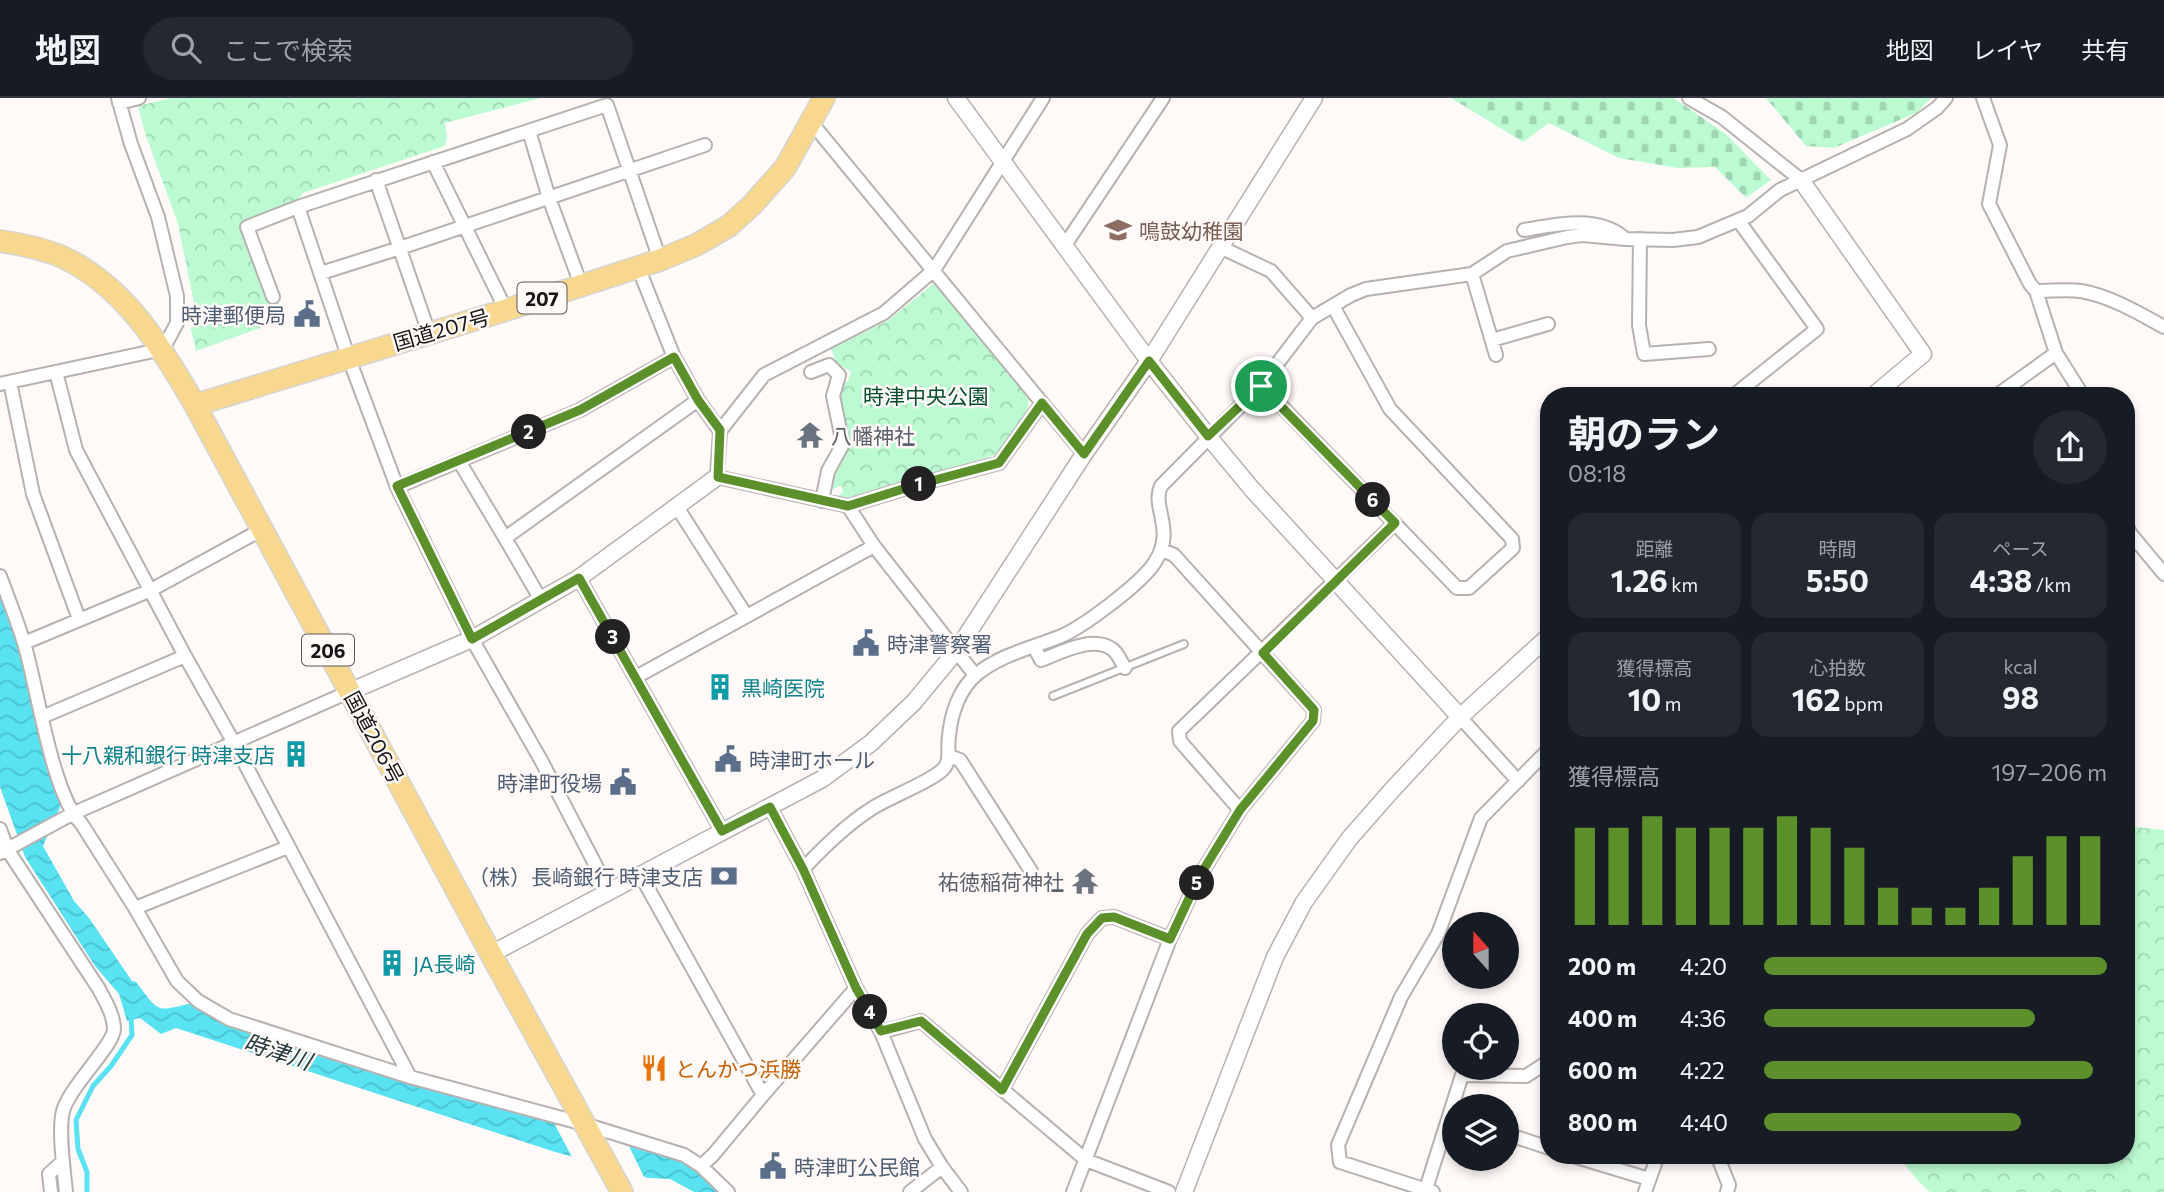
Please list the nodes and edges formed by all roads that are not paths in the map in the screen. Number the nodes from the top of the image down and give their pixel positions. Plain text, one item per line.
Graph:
1 (139, 98) edge
2 (824, 98) edge
3 (956, 98) edge
4 (1043, 98) edge
5 (1163, 98) edge
6 (1314, 98) edge
7 (1689, 98) edge
8 (1946, 98) edge
9 (1983, 98) edge
10 (119, 101) edge
11 (811, 122) junction
12 (529, 131) junction
13 (705, 145) dead end
14 (433, 162) junction
15 (1002, 162) junction
16 (631, 170) junction
17 (376, 180) junction
18 (1801, 180) junction
19 (549, 198) junction
20 (298, 207) junction
21 (1738, 220) junction
22 (465, 226) junction
23 (1524, 230) dead end
24 (1633, 239) junction
25 (0, 241) edge
26 (1065, 245) junction
27 (1220, 247) junction
28 (400, 248) junction
29 (660, 260) junction
30 (638, 267) junction
31 (934, 270) junction
32 (321, 272) junction
33 (1472, 274) junction
34 (581, 285) junction
35 (2036, 291) junction
36 (273, 297) dead end
37 (1333, 306) junction
38 (506, 310) junction
39 (1312, 318) junction
40 (1548, 324) dead end
41 (2164, 327) edge
42 (429, 333) junction
43 (1492, 341) junction
44 (163, 349) junction
45 (1709, 349) dead end
46 (2056, 353) junction
47 (1496, 355) dead end
48 (348, 356) junction
49 (674, 357) junction
50 (1149, 361) junction
51 (56, 372) junction
52 (811, 372) dead end
53 (5, 383) edge
54 (1261, 386) junction
55 (1744, 387) edge
56 (1884, 387) edge
57 (2009, 387) edge
58 (2077, 387) edge
59 (698, 400) junction
60 (1042, 403) junction
61 (195, 405) junction
62 (720, 430) junction
63 (1208, 436) junction
64 (1084, 454) junction
65 (459, 461) junction
66 (718, 477) junction
67 (397, 486) junction
68 (822, 501) junction
69 (848, 506) junction
70 (677, 507) junction
71 (1395, 523) junction
72 (261, 530) junction
73 (505, 538) junction
74 (2135, 539) edge
75 (874, 546) junction
76 (1162, 550) junction
77 (2164, 574) edge
78 (0, 576) edge
79 (579, 578) junction
80 (1336, 579) junction
81 (151, 590) junction
82 (541, 600) junction
83 (746, 615) junction
84 (79, 620) junction
85 (472, 639) junction
86 (24, 643) junction
87 (1184, 644) dead end
88 (1540, 644) edge
89 (1034, 647) junction
90 (957, 650) junction
91 (1263, 653) junction
92 (185, 656) junction
93 (1125, 668) junction
94 (975, 675) junction
95 (636, 677) junction
96 (351, 691) junction
97 (1053, 696) dead end
98 (42, 716) junction
99 (1460, 717) junction
100 (234, 743) junction
101 (949, 756) junction
102 (1540, 758) edge
103 (1518, 781) junction
104 (770, 807) junction
105 (1240, 810) junction
106 (72, 814) junction
107 (0, 829) edge
108 (722, 831) junction
109 (288, 847) junction
110 (6, 850) edge
111 (803, 869) junction
112 (1031, 871) dead end
113 (640, 874) junction
114 (609, 891) junction
115 (135, 908) junction
116 (1170, 939) junction
117 (491, 954) junction
118 (856, 988) junction
119 (881, 1031) junction
120 (1540, 1067) edge
121 (410, 1077) junction
122 (1002, 1090) junction
123 (1457, 1094) edge
124 (763, 1095) junction
125 (586, 1126) junction
126 (1519, 1138) edge
127 (1540, 1145) edge
128 (1442, 1147) edge
129 (1086, 1160) junction
130 (63, 1161) junction
131 (1602, 1164) edge
132 (1654, 1164) edge
133 (1721, 1164) edge
134 (701, 1167) junction
135 (942, 1167) junction
136 (1649, 1178) junction
137 (619, 1187) edge
138 (1428, 1191) edge
139 (51, 1192) edge
140 (66, 1192) edge
141 (728, 1192) edge
142 (910, 1192) edge
143 (961, 1192) edge
144 (1073, 1192) edge
145 (1169, 1192) edge
146 (1184, 1192) edge
147 (1645, 1192) edge
148 (1727, 1192) edge

1 - 10 street
2 - 11 highway, 国道207号 / 207
3 - 15 street
4 - 15 street
5 - 26 street
6 - 27 street
7 - 18 street
8 - 18 street
9 - 35 street
10 - 44 street
11 - 29 highway, 国道207号 / 207
11 - 31 street
12 - 14 street
12 - 16 street
12 - 19 street
13 - 16 street
14 - 17 street
14 - 22 street
15 - 26 street
15 - 31 street
16 - 19 street
16 - 29 street
17 - 20 street
17 - 28 street
18 - 21 street
18 - 56 street
19 - 22 street
19 - 34 street
20 - 32 street
20 - 36 street
21 - 24 street
21 - 55 street
22 - 28 street
22 - 38 street
23 - 24 street
24 - 33 street
24 - 45 street
25 - 44 highway, 国道206号 / 206
26 - 50 street
27 - 39 street
27 - 50 street
28 - 32 street
28 - 42 street
29 - 30 highway, 国道207号 / 207
30 - 34 highway, 国道207号 / 207
30 - 49 street
31 - 60 street
31 - 62 street
32 - 48 street
33 - 37 street
33 - 43 street
34 - 38 highway, 国道207号 / 207
35 - 41 street
35 - 46 street
37 - 39 street
37 - 71 street
38 - 42 highway, 国道207号 / 207
39 - 54 street
40 - 43 street
42 - 48 highway, 国道207号 / 207
43 - 47 street
44 - 51 street
44 - 61 highway, 国道206号 / 206
46 - 57 street
46 - 58 street
48 - 61 highway, 国道207号 / 207
48 - 67 street
49 - 59 street
49 - 65 street
50 - 63 street
50 - 64 street
51 - 53 street
51 - 81 street
52 - 68 street
53 - 84 street
54 - 63 street
54 - 71 street
59 - 62 street
59 - 73 street
60 - 64 street
60 - 69 street
61 - 72 highway, 国道206号 / 206
62 - 66 street
63 - 76 street
63 - 80 street
64 - 90 street
65 - 67 street
65 - 73 street
66 - 68 street
66 - 70 street
67 - 85 street
68 - 69 street
69 - 75 street
70 - 79 street
70 - 83 street
71 - 80 street
72 - 81 street
72 - 96 highway, 国道206号 / 206
73 - 82 street
74 - 77 street
75 - 83 street
75 - 90 street
76 - 89 street
76 - 91 street
78 - 86 street
79 - 82 street
79 - 95 street
80 - 91 street
80 - 99 street
81 - 84 street
81 - 92 street
82 - 85 street
83 - 95 street
84 - 86 street
85 - 96 street
85 - 114 street
86 - 98 street
87 - 93 lane
88 - 99 street
89 - 93 street
89 - 94 street
90 - 94 street
90 - 104 street
91 - 105 street
91 - 105 street
92 - 98 street
92 - 100 street
93 - 97 lane
94 - 101 street
95 - 108 street
96 - 100 street
96 - 117 highway, 国道206号 / 206
98 - 106 street
99 - 103 street
99 - 146 street
100 - 106 street
100 - 109 street
101 - 111 street
101 - 112 street
102 - 103 street
103 - 138 street
104 - 108 street
104 - 111 street
105 - 116 street
106 - 110 street
106 - 115 street
107 - 110 street
108 - 113 street
109 - 115 street
109 - 121 street
110 - 130 street
111 - 118 street
113 - 114 street
113 - 124 street
114 - 117 street
115 - 121 street
116 - 122 street
116 - 129 street
117 - 125 highway, 国道206号 / 206
118 - 119 street
118 - 124 street
119 - 122 street
119 - 135 street
120 - 123 street
121 - 125 street
122 - 129 street
124 - 134 street
125 - 134 street
125 - 137 highway, 国道206号 / 206
126 - 127 street
128 - 138 street
129 - 144 street
129 - 145 street
130 - 139 street
130 - 140 street
131 - 136 street
132 - 136 street
133 - 148 street
134 - 141 street
135 - 142 street
135 - 143 street
136 - 147 street

